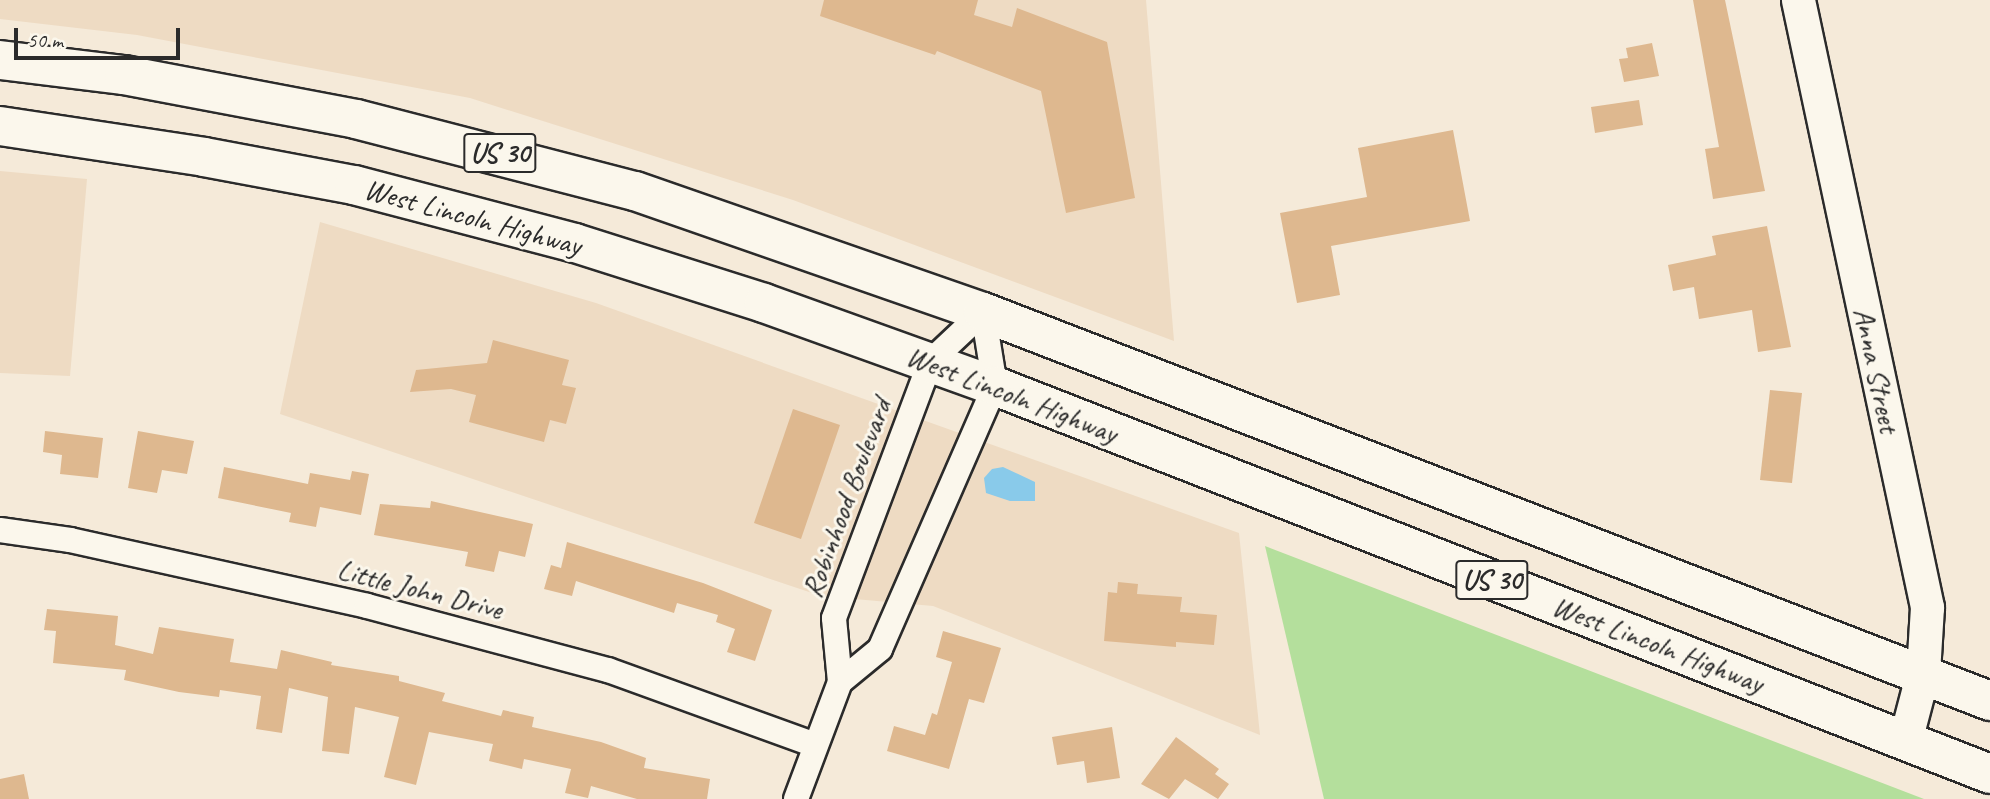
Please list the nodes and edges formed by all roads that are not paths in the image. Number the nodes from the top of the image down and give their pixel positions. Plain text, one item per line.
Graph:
1 (1798, 0) edge
2 (0, 60) edge
3 (0, 126) edge
4 (983, 312) junction
5 (930, 362) junction
6 (995, 386) junction
7 (0, 530) edge
8 (1923, 672) junction
9 (840, 682) junction
10 (1990, 701) edge
11 (1905, 741) junction
12 (815, 745) junction
13 (1990, 774) edge
14 (796, 799) edge

1 - 8 street, Anna Street
2 - 4 main road, US 30
3 - 5 main road, West Lincoln Highway / US 30
4 - 5 street, Robinhood Boulevard
4 - 6 street
4 - 8 main road, US 30
5 - 6 main road, West Lincoln Highway / US 30
5 - 9 street, Robinhood Boulevard
6 - 9 street, Robinhood Boulevard
6 - 11 main road, West Lincoln Highway / US 30
7 - 12 street, Little John Drive
8 - 10 main road, US 30
8 - 11 street, Anna Street
9 - 12 street, Robinhood Boulevard
11 - 13 main road, West Lincoln Highway / US 30
12 - 14 street, Robinhood Boulevard

